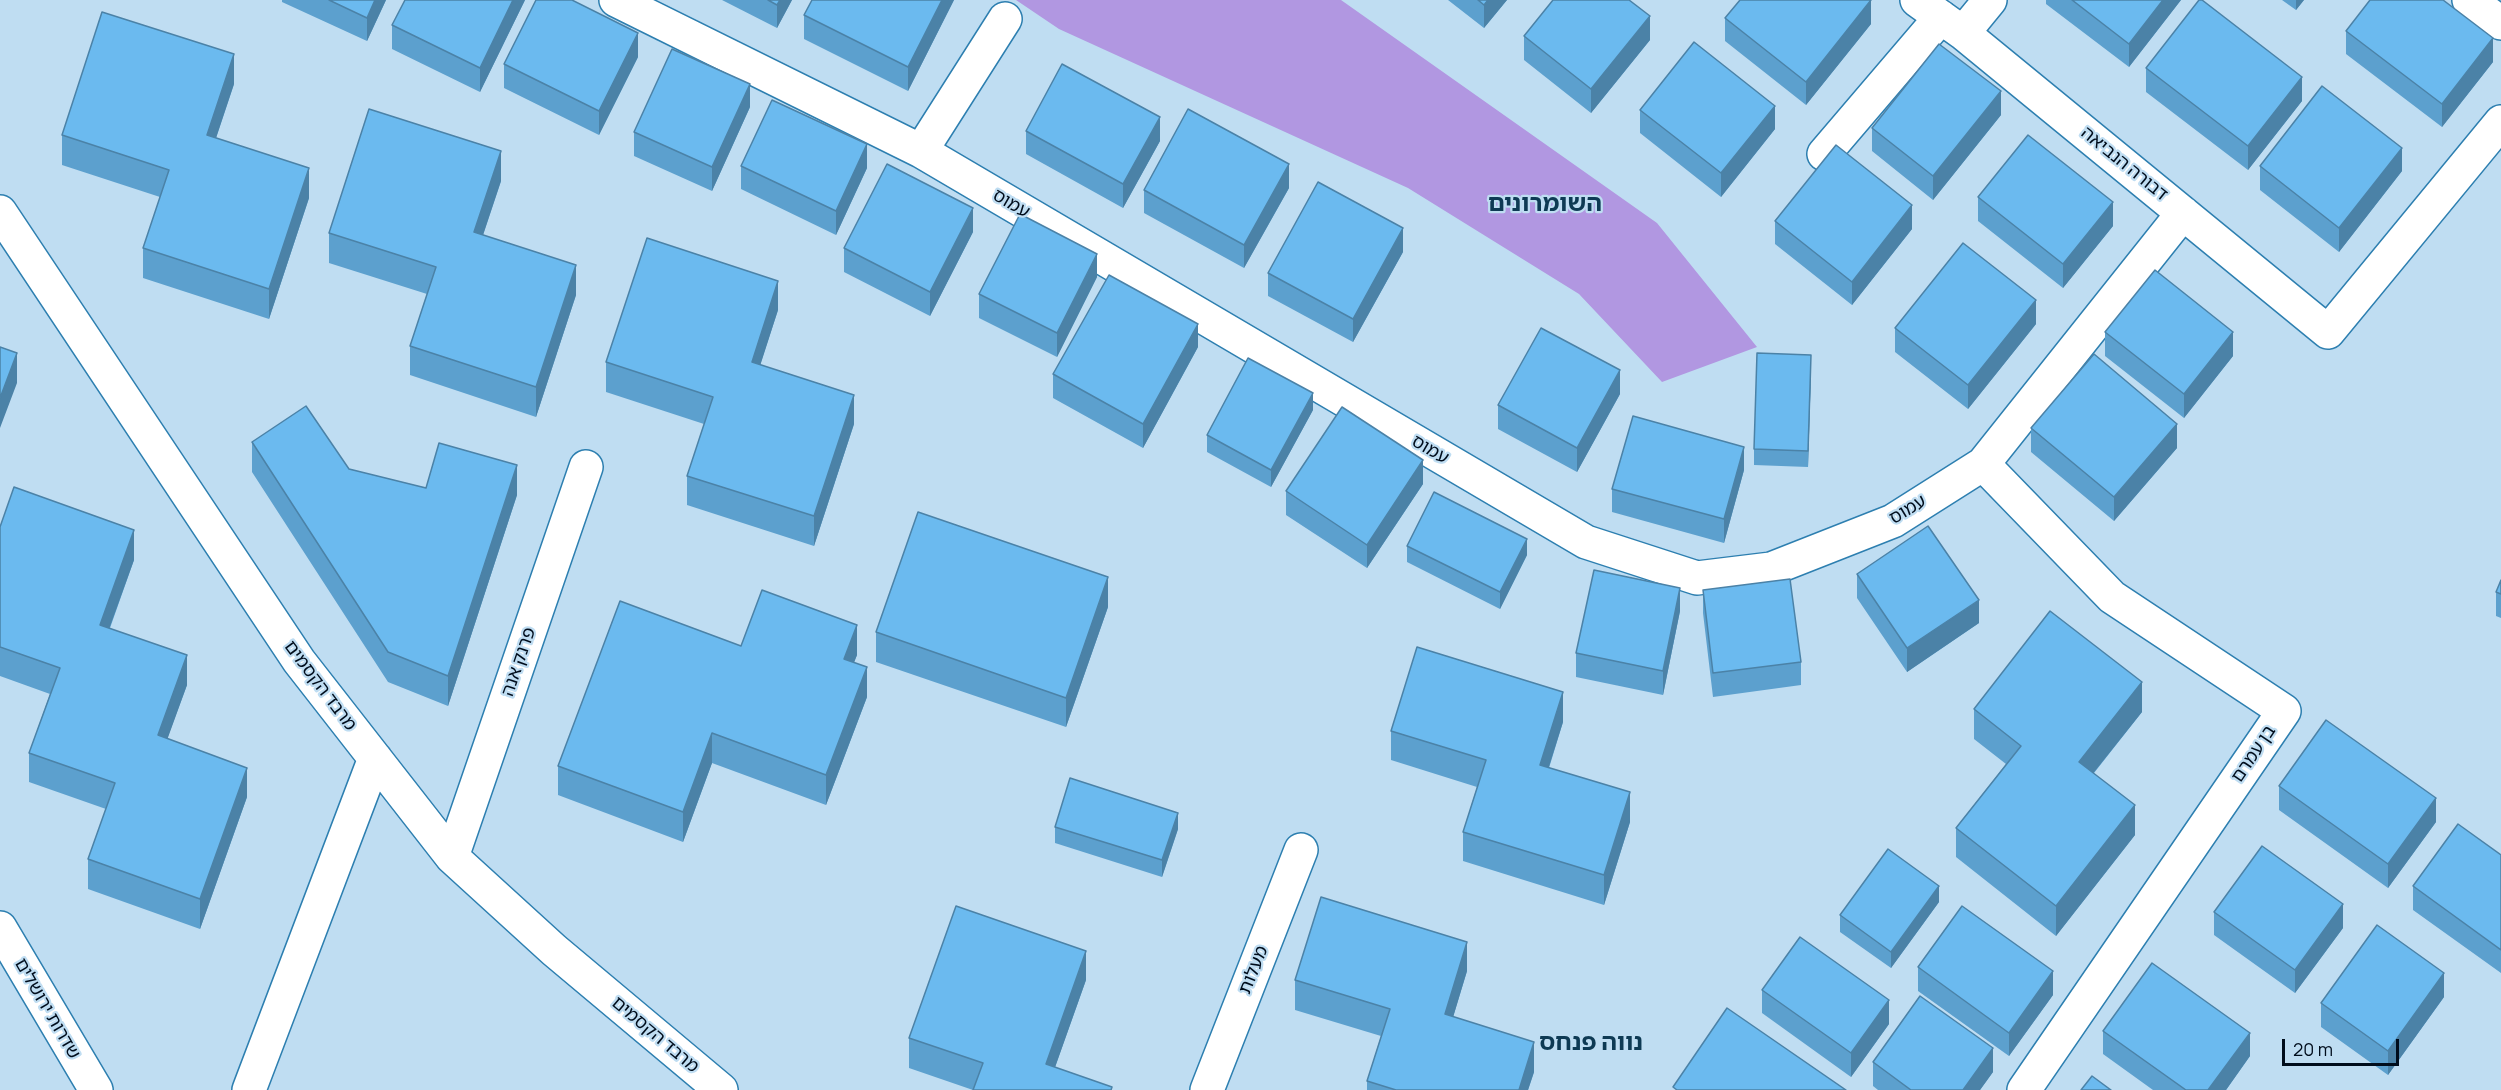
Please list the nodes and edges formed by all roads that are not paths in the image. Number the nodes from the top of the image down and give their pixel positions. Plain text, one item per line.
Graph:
1 (616, 0) edge
2 (1990, 0) edge
3 (2469, 0) edge
4 (1941, 17) edge
5 (1005, 19) dead end
6 (2501, 23) edge
7 (2501, 122) edge
8 (921, 151) junction
9 (1824, 154) dead end
10 (0, 212) edge
11 (2183, 213) junction
12 (1983, 464) junction
13 (586, 467) dead end
14 (375, 758) junction
15 (1301, 850) dead end
16 (452, 857) junction
17 (0, 928) edge
18 (96, 1090) edge
19 (249, 1090) edge
20 (721, 1090) edge
21 (1207, 1090) edge
22 (2025, 1090) edge

1 - 8 street, עמוס
2 - 4 street
3 - 6 street
4 - 9 street
4 - 11 street, דבורה הנביאה
5 - 8 street
7 - 11 street, דבורה הנביאה
8 - 12 street, עמוס
10 - 14 street, מרבד הקסמים
11 - 12 street, עמוס
12 - 22 street, בן עמרם
13 - 16 street, פרנק אנה
14 - 16 street, מרבד הקסמים
14 - 19 street
15 - 21 street, מעלות
16 - 20 street, מרבד הקסמים
17 - 18 street, שדרות ירושלים

